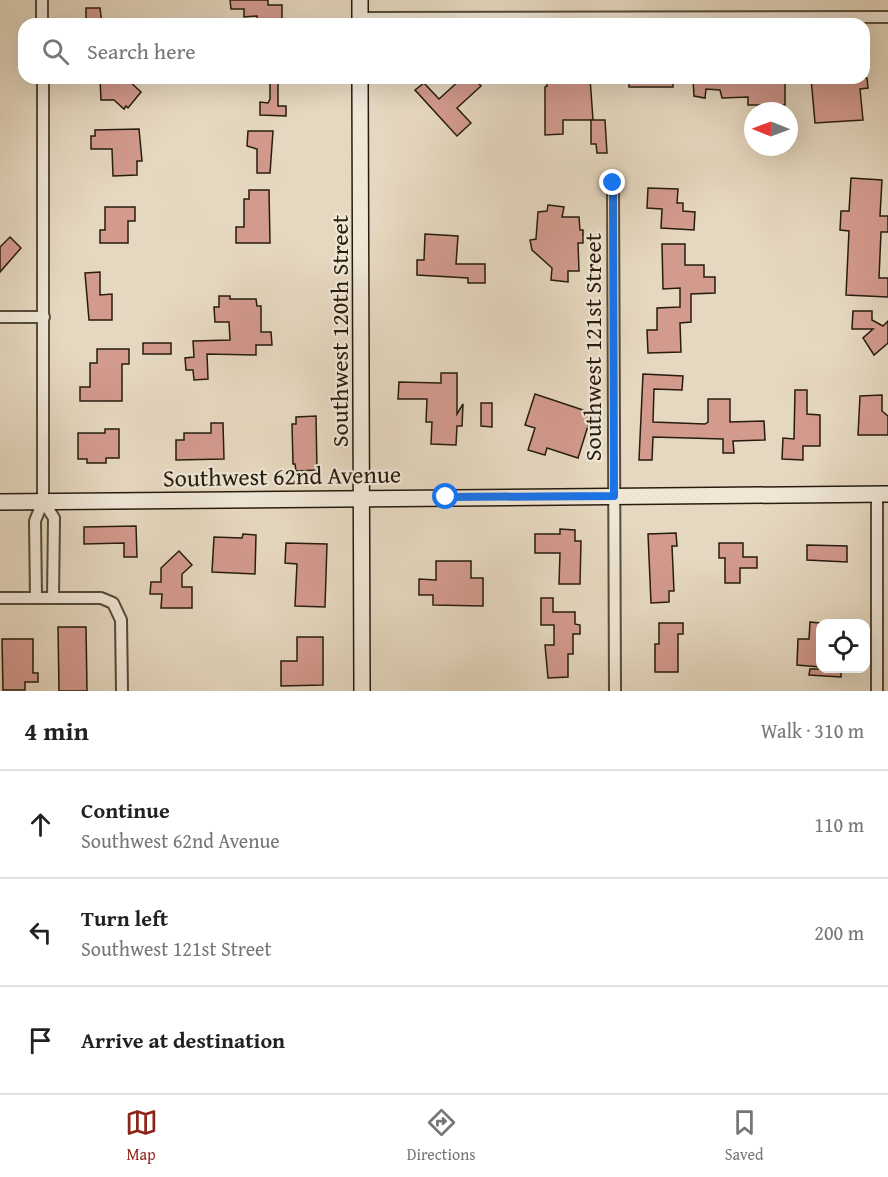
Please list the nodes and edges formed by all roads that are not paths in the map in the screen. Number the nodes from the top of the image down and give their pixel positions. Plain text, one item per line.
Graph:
1 (42, 0) edge
2 (360, 0) edge
3 (888, 17) edge
4 (42, 18) edge
5 (360, 18) edge
6 (756, 18) edge
7 (43, 84) edge
8 (360, 84) edge
9 (613, 183) dead end
10 (0, 317) edge
11 (44, 317) junction
12 (882, 494) edge
13 (614, 496) junction
14 (363, 497) junction
15 (43, 501) junction
16 (0, 502) edge
17 (0, 598) edge
18 (36, 598) junction
19 (53, 598) junction
20 (122, 691) edge
21 (362, 691) edge
22 (615, 691) edge
23 (877, 691) edge

1 - 4 street
2 - 5 street
3 - 6 street
7 - 11 street
8 - 14 street, Southwest 120th Street
9 - 13 street, Southwest 121st Street
10 - 11 street
11 - 15 street
12 - 13 street, Southwest 62nd Avenue
12 - 23 street
13 - 14 street, Southwest 62nd Avenue
13 - 22 street, Southwest 121st Street
14 - 15 street, Southwest 62nd Avenue
14 - 21 street, Southwest 120th Street
15 - 16 street, Southwest 62nd Avenue
15 - 18 street
15 - 19 street
17 - 18 street
18 - 19 street
19 - 20 street

